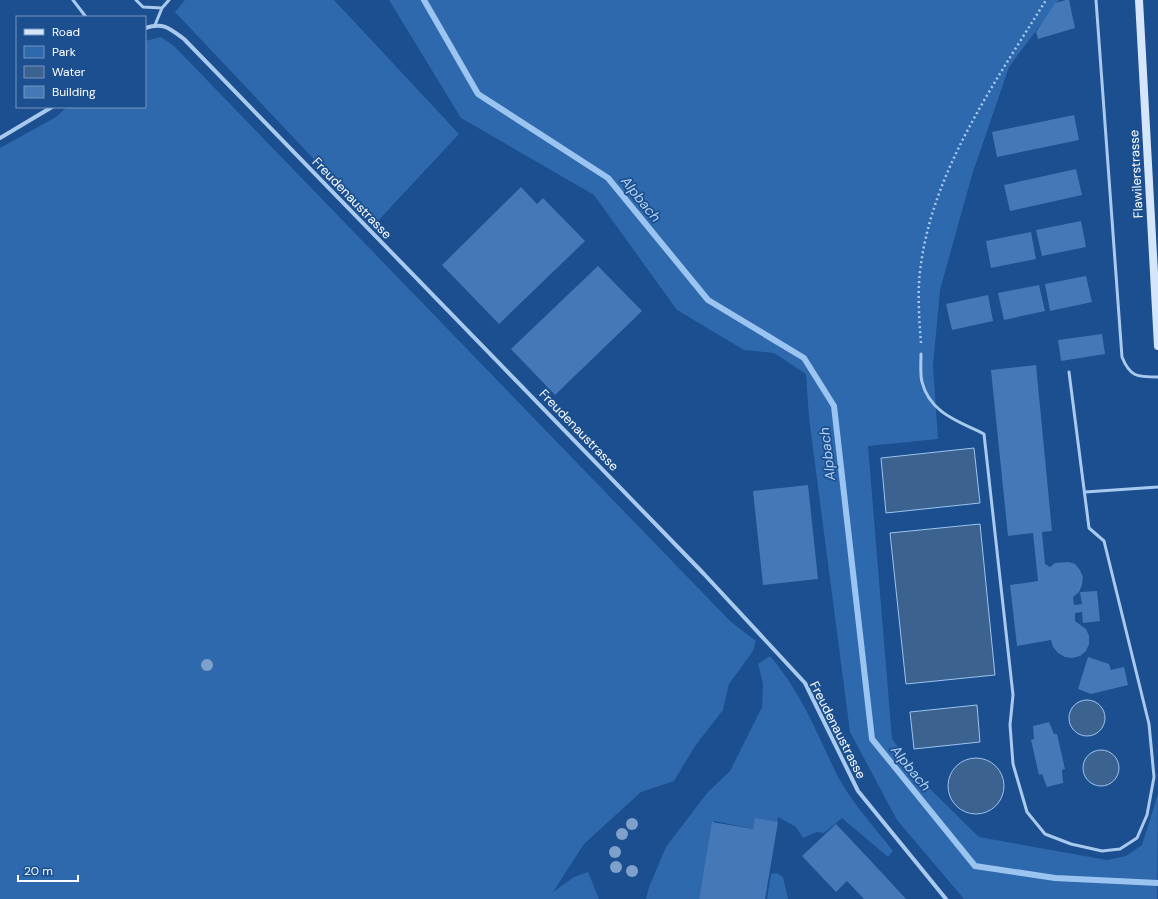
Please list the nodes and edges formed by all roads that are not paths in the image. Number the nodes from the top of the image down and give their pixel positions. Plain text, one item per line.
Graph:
1 (73, 0) edge
2 (136, 0) edge
3 (169, 0) edge
4 (1096, 0) edge
5 (1139, 0) edge
6 (162, 8) junction
7 (85, 16) edge
8 (155, 25) junction
9 (146, 28) edge
10 (50, 108) edge
11 (0, 138) edge
12 (1158, 346) edge
13 (921, 354) road end
14 (1070, 372) dead end
15 (1158, 377) edge
16 (1158, 487) edge
17 (1086, 492) junction
18 (946, 899) edge

1 - 7 lane
2 - 6 lane
3 - 6 lane
4 - 15 lane
5 - 12 main road, Flawilerstrasse
6 - 8 lane
8 - 9 street
8 - 18 street, Freudenaustrasse
10 - 11 street
13 - 17 lane
14 - 17 lane
16 - 17 lane

